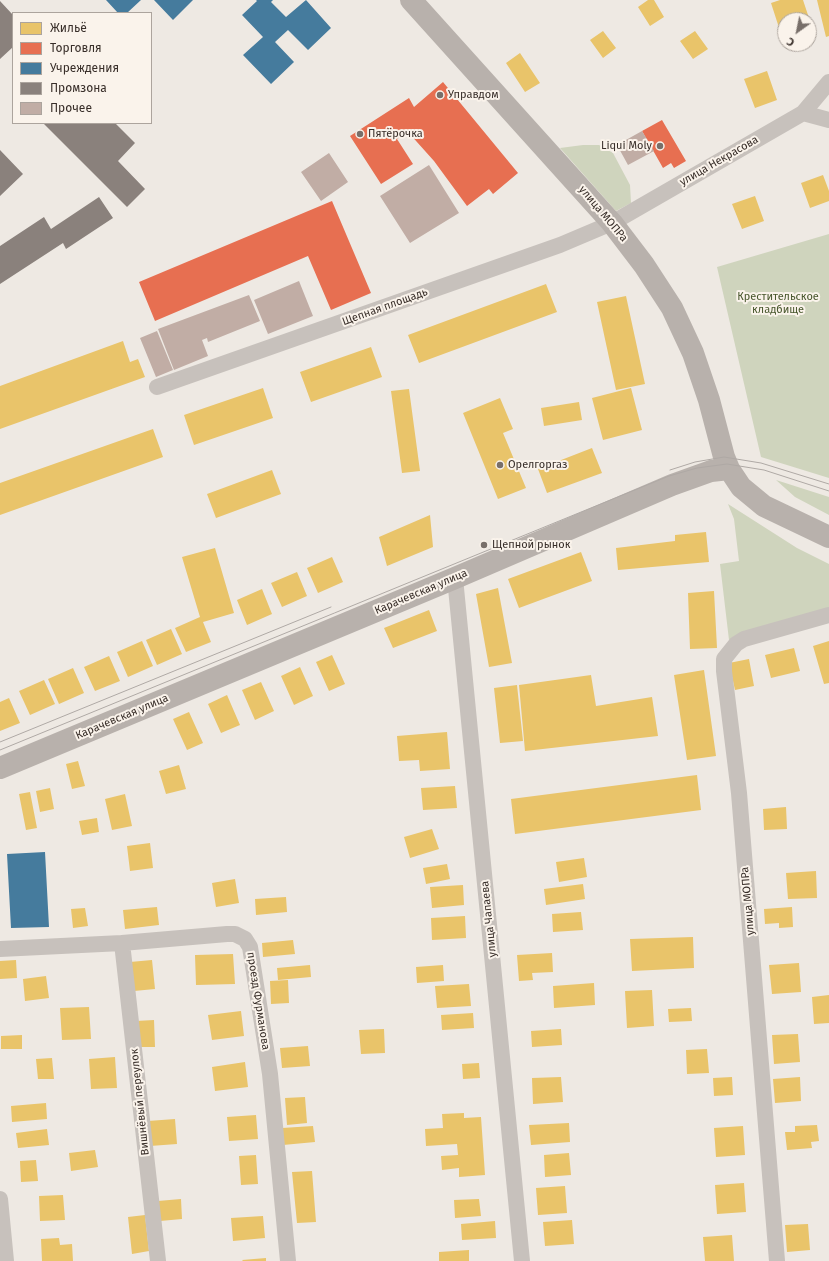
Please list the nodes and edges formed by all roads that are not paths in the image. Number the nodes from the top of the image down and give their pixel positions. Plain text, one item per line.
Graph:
1 (411, 0) edge
2 (829, 82) edge
3 (803, 113) junction
4 (829, 120) edge
5 (612, 223) junction
6 (157, 386) dead end
7 (728, 469) junction
8 (829, 537) edge
9 (455, 578) junction
10 (829, 615) edge
11 (0, 768) edge
12 (122, 943) junction
13 (0, 949) edge
14 (0, 1199) edge
15 (6, 1261) edge
16 (158, 1261) edge
17 (288, 1261) edge
18 (522, 1261) edge
19 (776, 1261) edge

1 - 5 street, улица МОПРа
2 - 3 street
3 - 4 street
3 - 5 street, улица Некрасова
5 - 6 street, Щепная площадь
5 - 7 street, улица МОПРа
7 - 8 street
7 - 9 street, Карачевская улица
9 - 11 street, Карачевская улица
9 - 18 street, улица Чапаева
10 - 19 street, улица МОПРа
12 - 13 street, проезд Фурманова
12 - 16 street, Вишнёвый переулок
12 - 17 street, проезд Фурманова
14 - 15 street

